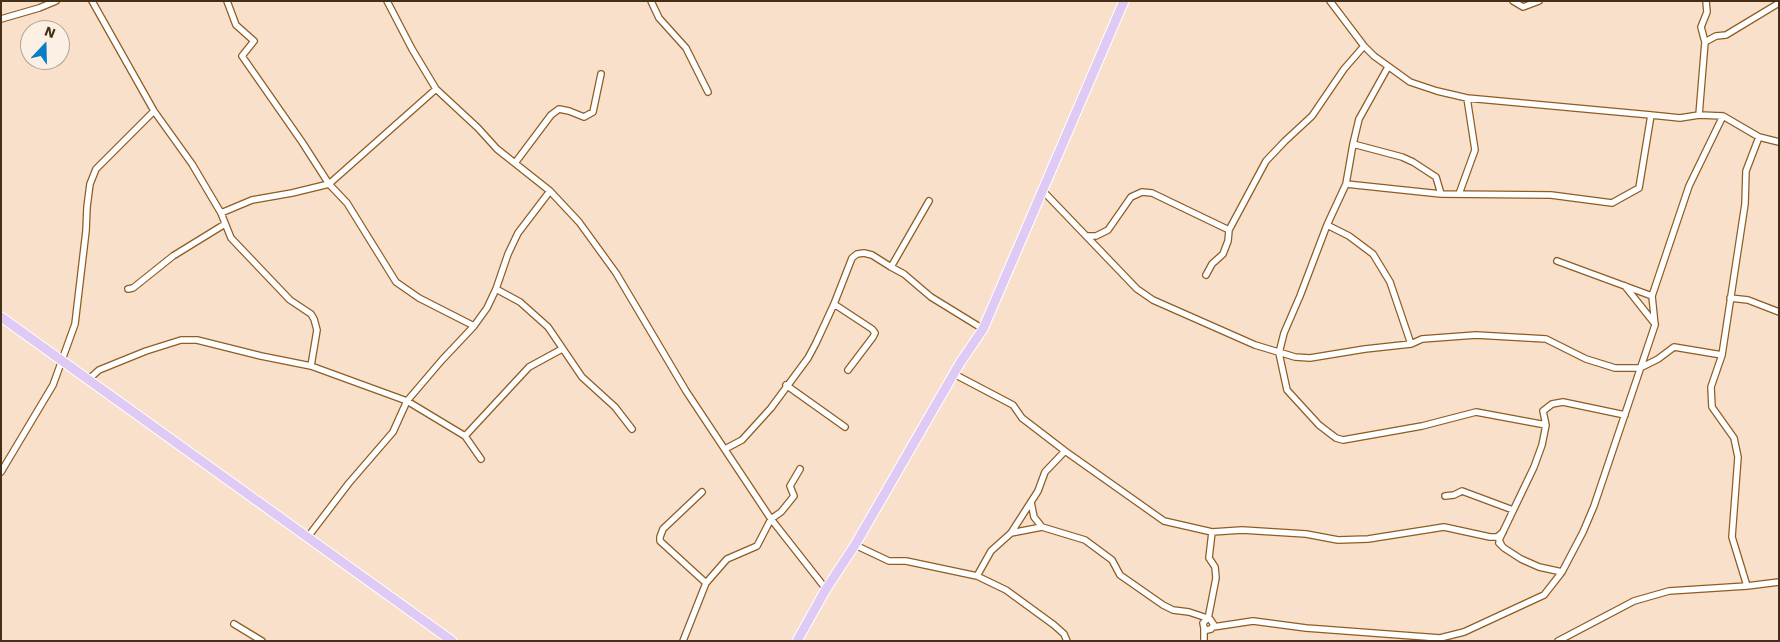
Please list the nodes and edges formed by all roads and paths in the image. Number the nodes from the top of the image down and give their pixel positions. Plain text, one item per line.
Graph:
1 (56, 1) edge
2 (92, 1) edge
3 (227, 1) edge
4 (387, 1) edge
5 (650, 1) edge
6 (1124, 1) edge
7 (1330, 1) edge
8 (1513, 1) edge
9 (1539, 1) edge
10 (1706, 1) edge
11 (1779, 2) edge
12 (1, 19) edge
13 (1705, 42) junction
14 (1364, 46) junction
15 (1388, 67) junction
16 (601, 74) dead end
17 (436, 89) junction
18 (708, 92) dead end
19 (1467, 98) junction
20 (154, 111) junction
21 (1651, 115) junction
22 (1699, 115) junction
23 (1723, 116) junction
24 (1759, 137) junction
25 (1779, 142) edge
26 (1353, 144) junction
27 (516, 164) junction
28 (328, 184) junction
29 (1346, 184) junction
30 (550, 191) junction
31 (1043, 191) junction
32 (1441, 194) junction
33 (1459, 194) junction
34 (929, 201) dead end
35 (220, 213) junction
36 (225, 224) junction
37 (1327, 225) junction
38 (1229, 230) junction
39 (1087, 236) junction
40 (1557, 261) dead end
41 (891, 267) junction
42 (1206, 275) dead end
43 (1624, 284) junction
44 (496, 289) junction
45 (128, 290) dead end
46 (1652, 296) junction
47 (1730, 298) junction
48 (834, 304) junction
49 (1779, 312) edge
50 (1, 317) edge
51 (1655, 325) junction
52 (474, 326) junction
53 (983, 329) junction
54 (1411, 344) junction
55 (562, 349) junction
56 (1278, 353) junction
57 (1722, 355) junction
58 (61, 359) junction
59 (311, 366) junction
60 (1640, 368) junction
61 (848, 370) dead end
62 (954, 374) junction
63 (89, 379) junction
64 (786, 385) junction
65 (407, 401) junction
66 (1625, 415) junction
67 (1546, 425) junction
68 (845, 427) dead end
69 (632, 429) dead end
70 (465, 436) junction
71 (725, 449) junction
72 (1065, 452) junction
73 (481, 459) dead end
74 (800, 469) dead end
75 (1, 472) edge
76 (702, 492) dead end
77 (1445, 496) dead end
78 (1031, 502) junction
79 (1513, 510) junction
80 (771, 520) junction
81 (1042, 527) junction
82 (1212, 532) junction
83 (1503, 532) junction
84 (1011, 533) junction
85 (1490, 537) junction
86 (308, 538) junction
87 (1500, 544) junction
88 (854, 545) junction
89 (1562, 572) junction
90 (977, 576) junction
91 (1779, 582) edge
92 (706, 583) junction
93 (1747, 586) junction
94 (826, 590) junction
95 (1208, 623) junction
96 (234, 624) dead end
97 (1205, 638) edge
98 (262, 641) edge
99 (452, 641) edge
100 (683, 641) edge
101 (796, 641) edge
102 (1067, 641) edge
103 (1558, 641) edge

1 - 12 street
2 - 20 street
3 - 28 street
4 - 17 street
5 - 18 street
6 - 31 main road
7 - 14 street
8 - 9 street
10 - 13 street
11 - 13 street
13 - 22 street
14 - 15 street
14 - 38 street
15 - 19 street
15 - 26 street
16 - 27 street
17 - 27 street
17 - 28 street
19 - 21 street
19 - 33 street
20 - 35 street
20 - 58 street
21 - 22 street
21 - 33 street
22 - 23 street
23 - 24 street
23 - 46 street
24 - 25 street
24 - 47 street
26 - 29 street
26 - 32 street
27 - 30 street
28 - 35 street
28 - 52 street
29 - 32 street
29 - 37 street
30 - 44 street
30 - 71 street
31 - 39 street
31 - 53 main road
32 - 33 street
34 - 41 street
35 - 36 street
36 - 45 street
36 - 59 street
37 - 54 street
37 - 56 street
38 - 39 street
38 - 42 street
39 - 56 street
40 - 43 street
41 - 48 street
41 - 53 street
43 - 46 street
43 - 51 street
44 - 52 street
44 - 55 street
46 - 51 street
47 - 49 street
47 - 57 street
48 - 61 street
48 - 64 street
50 - 58 main road
51 - 60 street
52 - 65 street
53 - 62 main road
54 - 56 street
54 - 60 street
55 - 69 street
55 - 70 street
56 - 67 street
57 - 60 street
57 - 93 street
58 - 63 main road
58 - 75 street
59 - 63 street
59 - 65 street
60 - 66 street
62 - 72 street
62 - 88 main road
63 - 86 main road
64 - 68 street
64 - 71 street
65 - 70 street
65 - 86 street
66 - 67 street
66 - 89 street
67 - 79 street
70 - 73 street
71 - 80 street
72 - 78 street
72 - 82 street
74 - 80 street
76 - 92 street
77 - 79 street
78 - 81 street
78 - 84 street
79 - 83 street
80 - 92 street
80 - 94 street
81 - 84 street
81 - 95 street
82 - 85 street
82 - 95 street
83 - 85 street
83 - 87 street
84 - 90 street
85 - 87 street
86 - 99 main road
87 - 89 street
88 - 90 street
88 - 94 main road
89 - 95 street
90 - 102 street
91 - 93 street
92 - 100 street
93 - 103 street
94 - 101 main road
95 - 97 street
96 - 98 street

